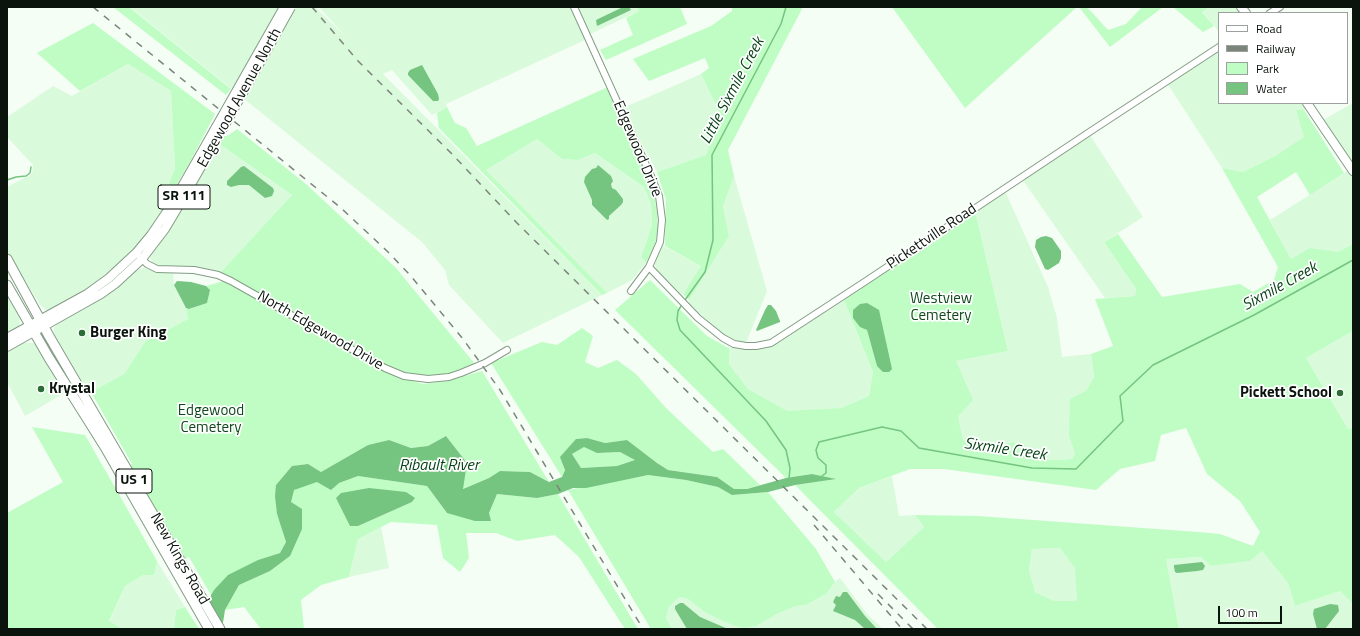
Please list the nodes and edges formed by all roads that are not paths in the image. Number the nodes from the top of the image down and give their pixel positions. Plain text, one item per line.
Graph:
1 (284, 7) edge
2 (291, 7) edge
3 (574, 7) edge
4 (1218, 48) edge
5 (1308, 104) edge
6 (218, 130) junction
7 (1353, 171) edge
8 (139, 256) junction
9 (7, 259) edge
10 (649, 267) junction
11 (7, 285) edge
12 (631, 291) dead end
13 (43, 323) junction
14 (32, 329) junction
15 (7, 338) edge
16 (7, 347) edge
17 (507, 350) dead end
18 (209, 629) edge
19 (220, 629) edge

1 - 6 main road, Edgewood Avenue North / SR 111, bridge
2 - 6 main road, Edgewood Avenue North / SR 111, bridge
3 - 10 street, Edgewood Drive
4 - 10 street, Pickettville Road
5 - 7 main road
6 - 8 main road, Edgewood Avenue North / SR 111
8 - 13 main road, Edgewood Avenue North / SR 111
8 - 17 street, North Edgewood Drive
9 - 13 highway, New Kings Road / US 1
10 - 12 street, Edgewood Drive
11 - 14 highway, New Kings Road / US 1
13 - 14 main road, Edgewood Avenue North / SR 111
13 - 19 highway, New Kings Road / US 1
14 - 15 main road, SR 111
14 - 16 main road, SR 111
14 - 18 highway, New Kings Road / US 1

